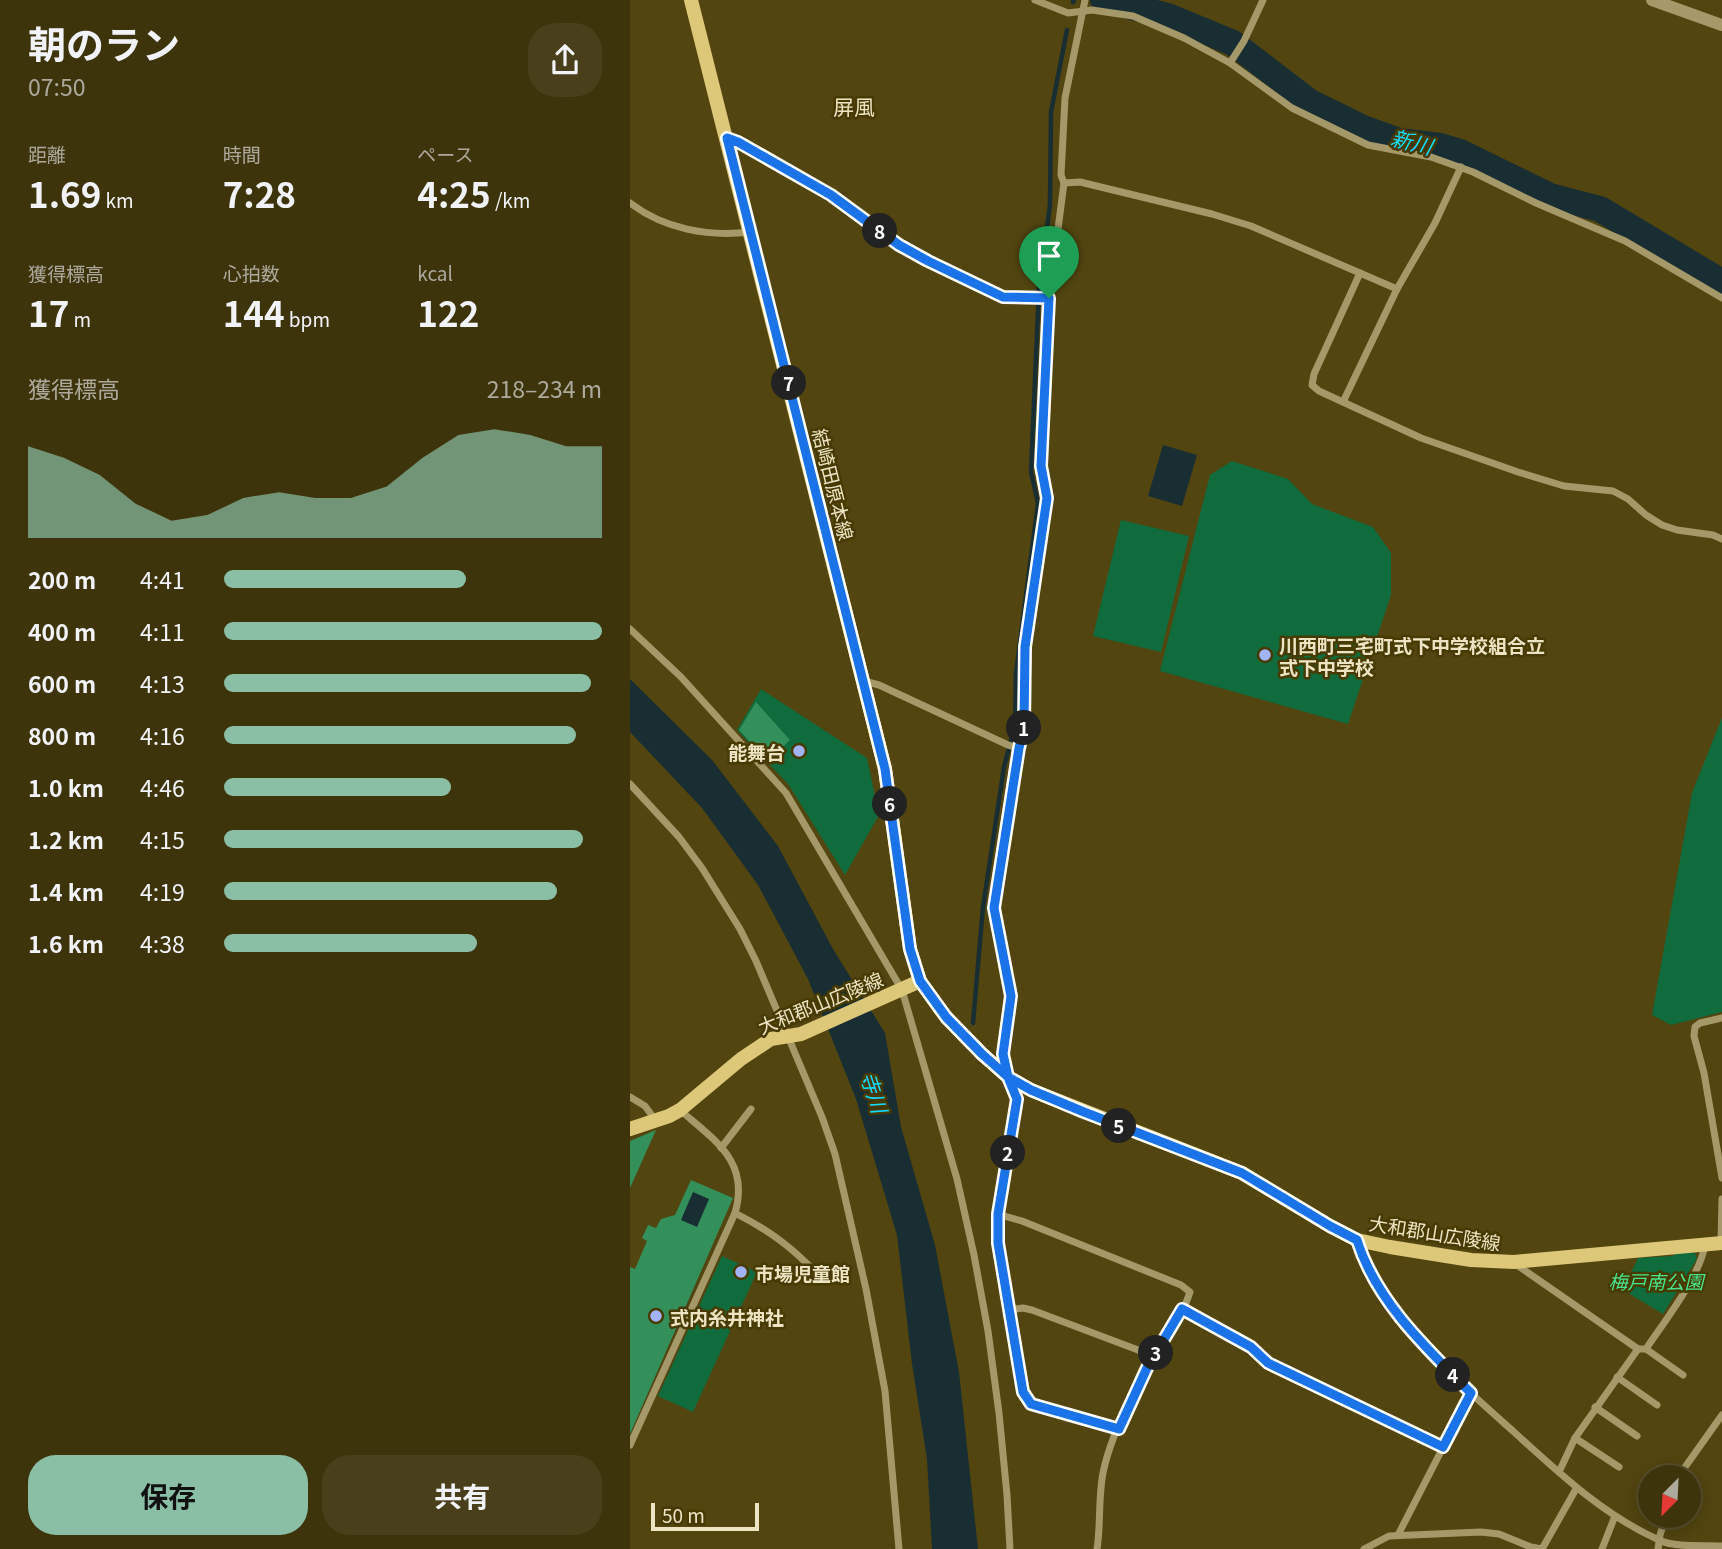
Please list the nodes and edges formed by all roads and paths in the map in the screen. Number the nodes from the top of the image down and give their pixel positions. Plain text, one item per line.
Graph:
1 (691, 0) edge
2 (1035, 0) edge
3 (1085, 0) edge
4 (1264, 0) edge
5 (1652, 0) edge
6 (1082, 12) junction
7 (1722, 25) edge
8 (1230, 63) junction
9 (727, 138) junction
10 (1461, 167) junction
11 (1064, 183) junction
12 (630, 203) edge
13 (750, 232) junction
14 (1360, 273) junction
15 (1397, 289) junction
16 (1049, 298) junction
17 (1722, 298) edge
18 (1343, 402) junction
19 (1722, 539) edge
20 (630, 629) edge
21 (864, 681) junction
22 (1019, 748) junction
23 (630, 785) edge
24 (920, 981) junction
25 (896, 993) junction
26 (1722, 1018) edge
27 (794, 1034) junction
28 (1008, 1077) junction
29 (630, 1097) edge
30 (751, 1109) dead end
31 (680, 1110) junction
32 (656, 1121) junction
33 (630, 1129) edge
34 (721, 1148) junction
35 (1722, 1178) edge
36 (1722, 1199) edge
37 (735, 1213) junction
38 (998, 1214) junction
39 (1357, 1240) junction
40 (1721, 1243) edge
41 (1705, 1245) junction
42 (1514, 1262) junction
43 (817, 1273) dead end
44 (1182, 1309) junction
45 (1008, 1310) junction
46 (1642, 1349) junction
47 (1154, 1356) junction
48 (1683, 1374) dead end
49 (1617, 1377) junction
50 (1471, 1393) junction
51 (1657, 1405) dead end
52 (1595, 1407) junction
53 (1722, 1415) edge
54 (1119, 1429) junction
55 (1637, 1436) dead end
56 (1575, 1438) junction
57 (630, 1445) edge
58 (1443, 1447) junction
59 (1687, 1465) edge
60 (1619, 1466) dead end
61 (1559, 1472) junction
62 (1576, 1489) junction
63 (1615, 1516) junction
64 (1398, 1535) junction
65 (1659, 1545) edge
66 (1722, 1546) edge
67 (899, 1549) edge
68 (1010, 1549) edge
69 (1097, 1549) edge
70 (1364, 1549) edge
71 (1542, 1549) edge
72 (1602, 1549) edge

1 - 9 main road, 結崎田原本線
2 - 6 street
3 - 6 street
4 - 8 street
5 - 7 street
6 - 8 street
6 - 11 street
8 - 10 street
9 - 13 main road, 結崎田原本線
9 - 16 street
10 - 15 street
10 - 17 street
11 - 14 street
11 - 16 street
12 - 13 street
13 - 21 main road, 結崎田原本線
14 - 15 street
14 - 18 street
15 - 18 street
16 - 22 street
18 - 19 street
20 - 25 street
21 - 22 street
21 - 24 main road, 結崎田原本線
22 - 28 street
23 - 27 street
24 - 25 main road, 大和郡山広陵線
24 - 28 main road, 大和郡山広陵線
25 - 27 main road, 大和郡山広陵線
25 - 68 street
26 - 35 street
27 - 31 main road, 大和郡山広陵線
27 - 67 street
28 - 38 street
28 - 39 main road, 大和郡山広陵線
29 - 32 street
30 - 34 street
31 - 32 main road, 大和郡山広陵線
31 - 34 street
32 - 33 main road, 大和郡山広陵線
34 - 37 street
36 - 40 street
37 - 43 street
37 - 57 street
38 - 44 street
38 - 45 street
39 - 42 main road, 大和郡山広陵線
39 - 50 street
40 - 41 main road, 大和郡山広陵線
41 - 42 main road, 大和郡山広陵線
41 - 46 street
42 - 46 street
44 - 47 street
44 - 58 street
45 - 47 street
45 - 54 street
46 - 48 street
46 - 49 street
47 - 54 street
49 - 51 street
49 - 52 street
50 - 58 street
50 - 61 street
52 - 55 street
52 - 56 street
53 - 59 street
54 - 69 street
56 - 60 street
56 - 61 street
58 - 64 street
61 - 62 street
62 - 63 street
62 - 71 street
63 - 65 street
63 - 72 street
64 - 70 street
64 - 71 street
65 - 66 street

